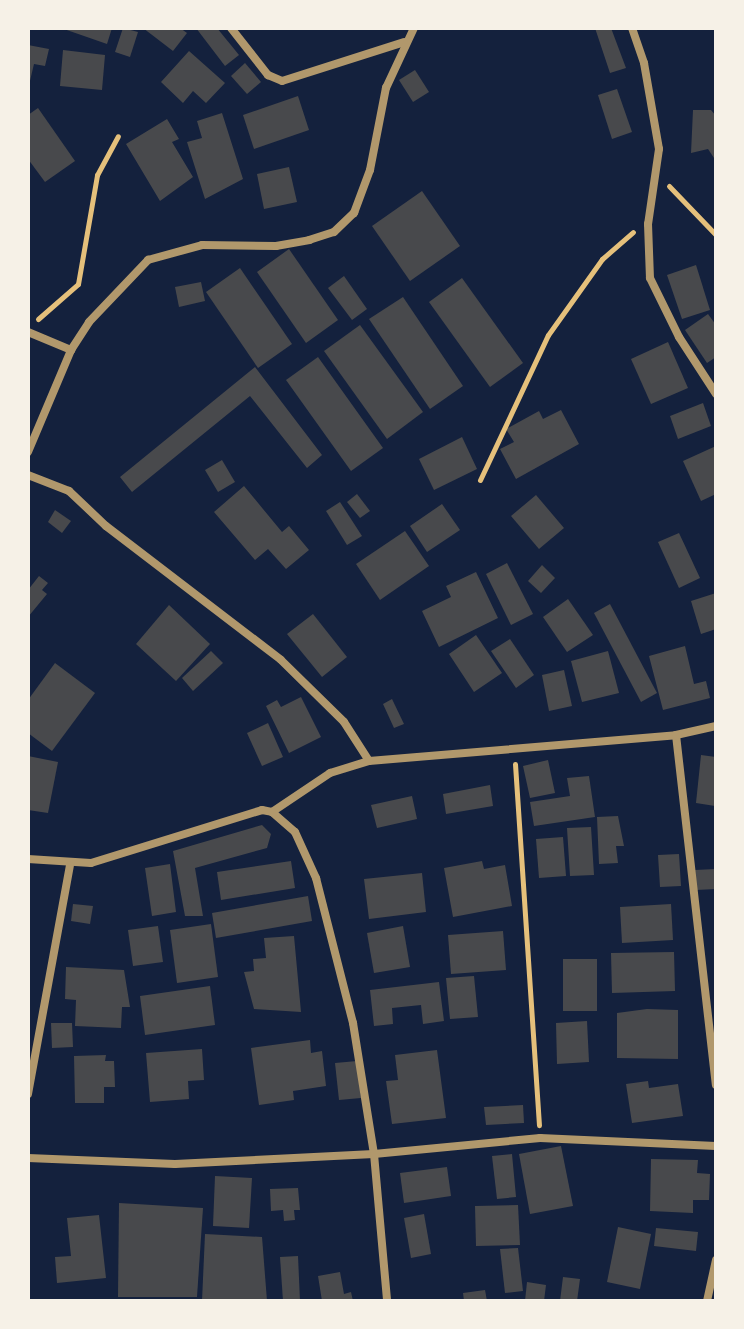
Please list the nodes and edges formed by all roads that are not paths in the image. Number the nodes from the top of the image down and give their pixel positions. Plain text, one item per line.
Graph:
1 (231, 28) edge
2 (414, 28) edge
3 (632, 28) edge
4 (404, 42) junction
5 (28, 330) edge
6 (71, 350) junction
7 (716, 394) edge
8 (28, 452) edge
9 (28, 475) edge
10 (716, 726) edge
11 (676, 735) junction
12 (369, 761) junction
13 (272, 812) junction
14 (28, 859) edge
15 (70, 866) junction
16 (716, 1085) edge
17 (28, 1094) edge
18 (716, 1146) edge
19 (374, 1154) junction
20 (28, 1158) edge
21 (716, 1260) edge
22 (387, 1301) edge
23 (707, 1301) edge

1 - 4 street
2 - 4 street
3 - 7 street
4 - 6 street
5 - 6 street
6 - 8 street
9 - 12 street
10 - 11 street
11 - 12 street
11 - 16 street
12 - 13 street
13 - 15 street
13 - 19 street
14 - 15 street
15 - 17 street
18 - 19 street
19 - 20 street
19 - 22 street
21 - 23 street

